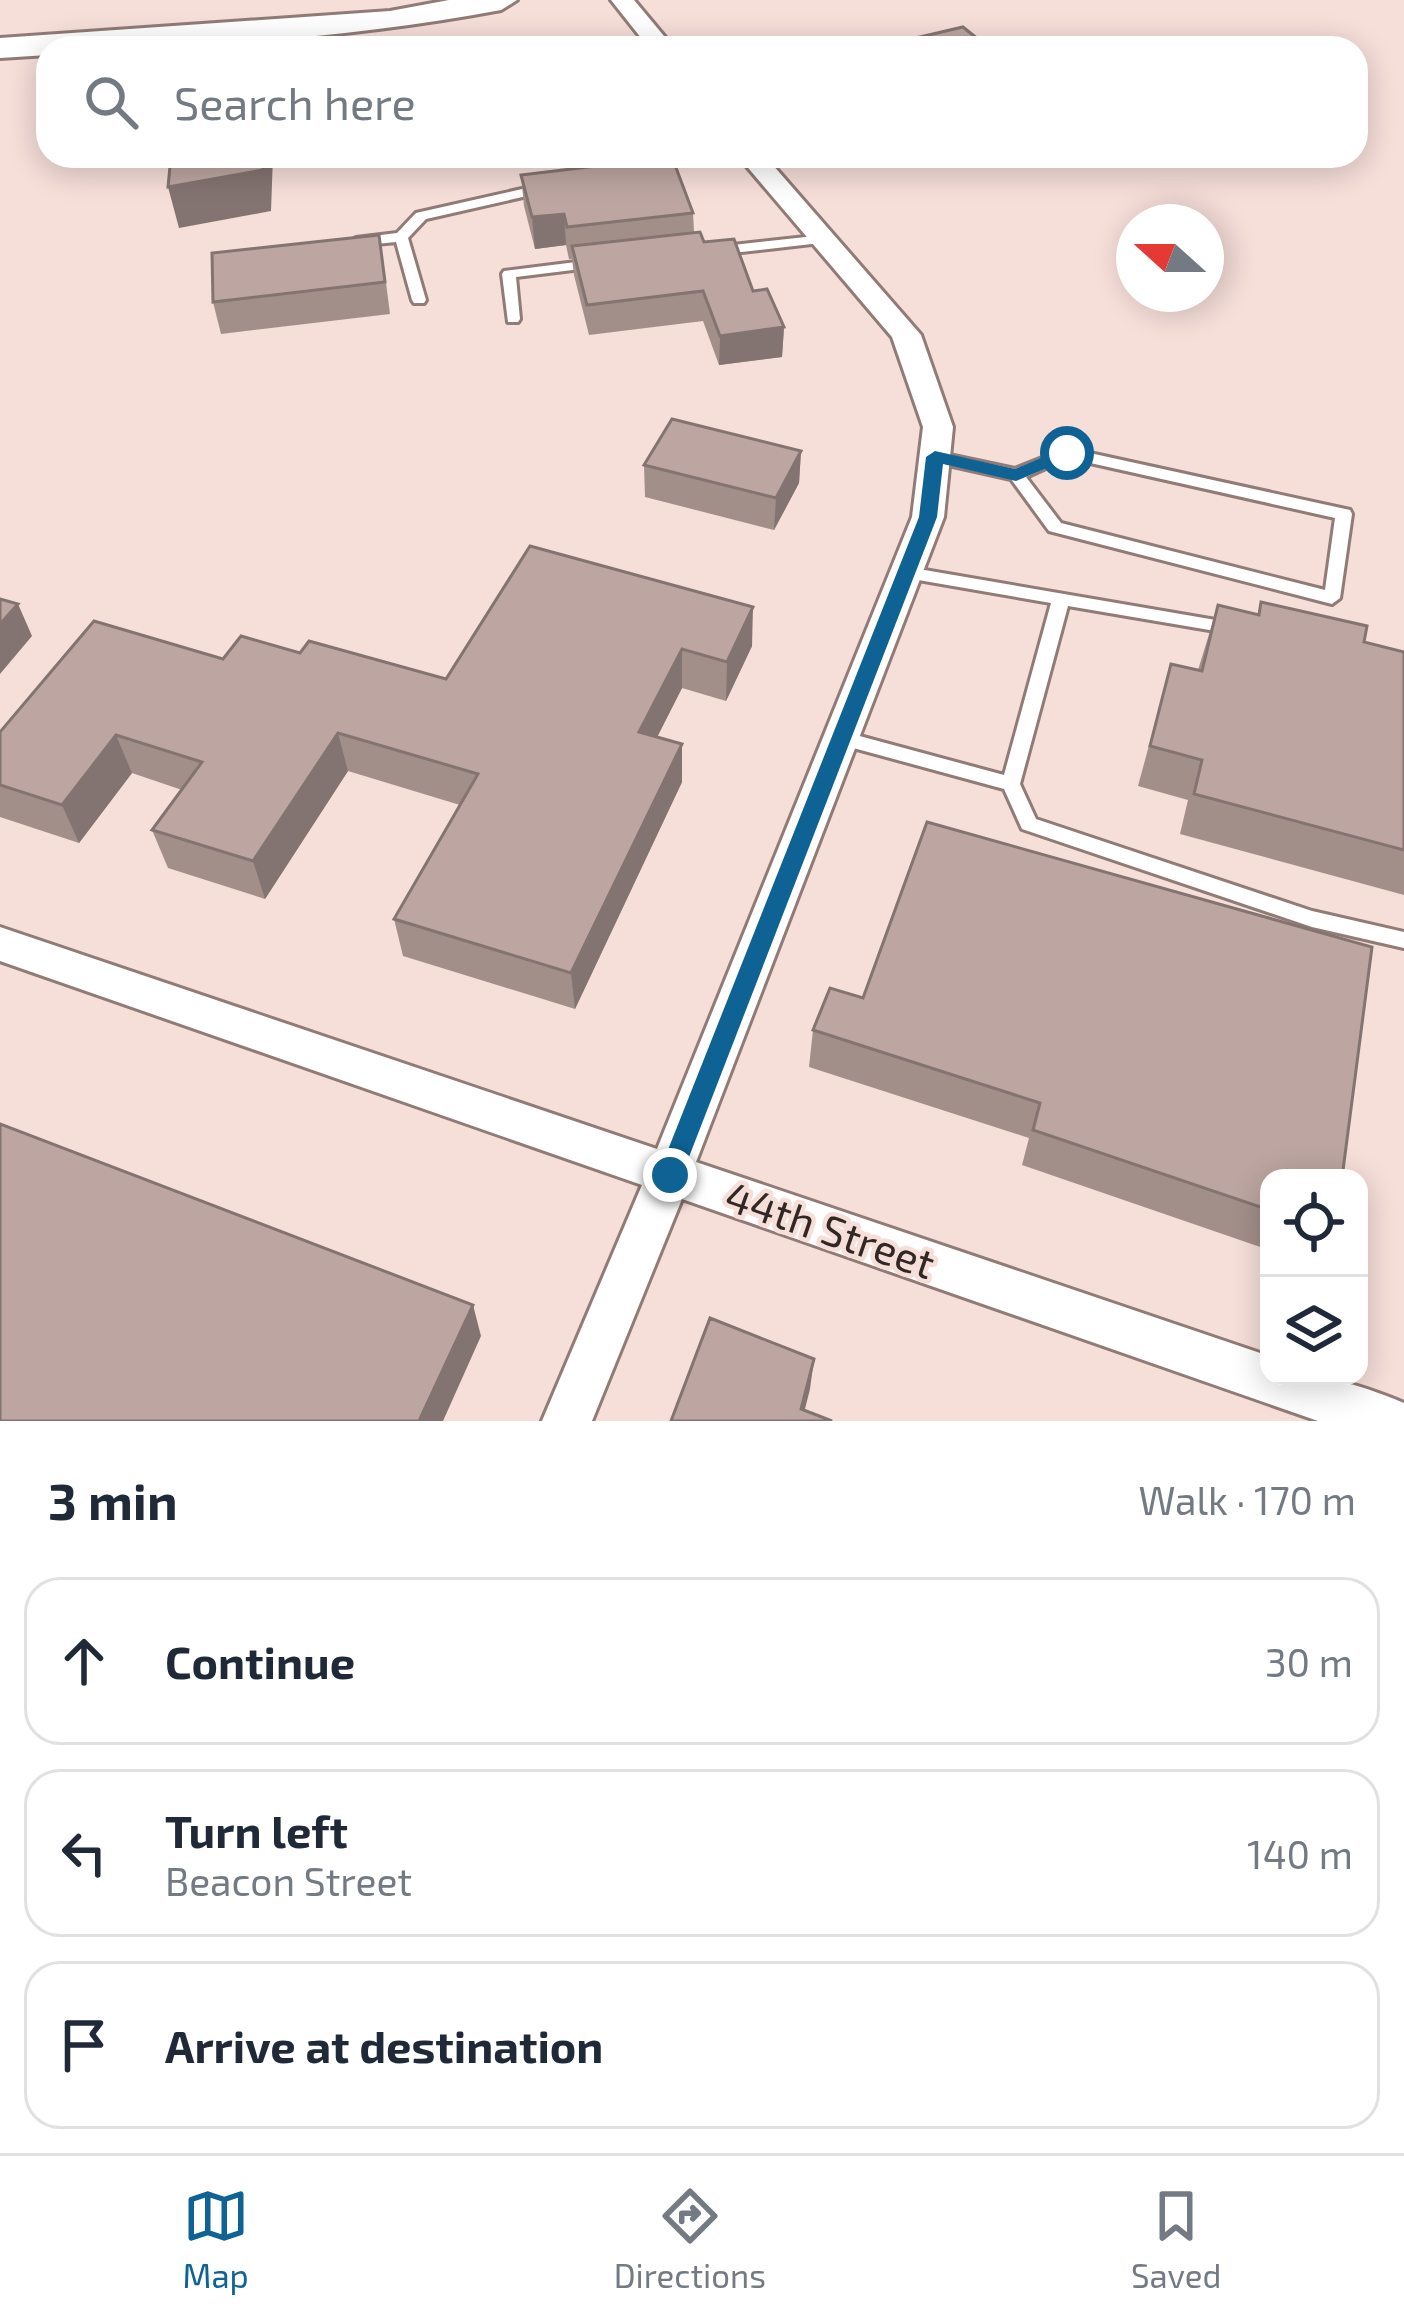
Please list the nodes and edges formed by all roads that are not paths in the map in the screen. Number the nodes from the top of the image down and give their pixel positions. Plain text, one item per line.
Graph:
1 (501, 0) edge
2 (622, 0) edge
3 (173, 36) edge
4 (652, 36) edge
5 (36, 46) edge
6 (0, 48) edge
7 (636, 168) edge
8 (762, 168) edge
9 (632, 169) edge
10 (562, 184) edge
11 (401, 237) junction
12 (824, 239) junction
13 (333, 245) edge
14 (707, 251) edge
15 (618, 261) edge
16 (419, 300) dead end
17 (513, 319) dead end
18 (935, 457) junction
19 (1016, 475) junction
20 (907, 573) junction
21 (1060, 599) junction
22 (1252, 632) edge
23 (842, 739) junction
24 (1011, 784) junction
25 (1404, 940) edge
26 (0, 944) edge
27 (670, 1175) junction
28 (567, 1421) edge
29 (1389, 1421) edge

1 - 3 main road
2 - 4 street
5 - 6 main road
7 - 9 lane
8 - 12 street
10 - 11 lane
11 - 13 lane
11 - 16 lane
12 - 14 lane
12 - 18 street
15 - 17 lane
18 - 19 lane
18 - 20 street
19 - 19 lane
20 - 21 lane
20 - 23 street
21 - 22 lane
21 - 24 lane
23 - 24 lane
23 - 27 street
24 - 25 lane
26 - 27 street, 44th Street
27 - 28 street
27 - 29 street, 44th Street

